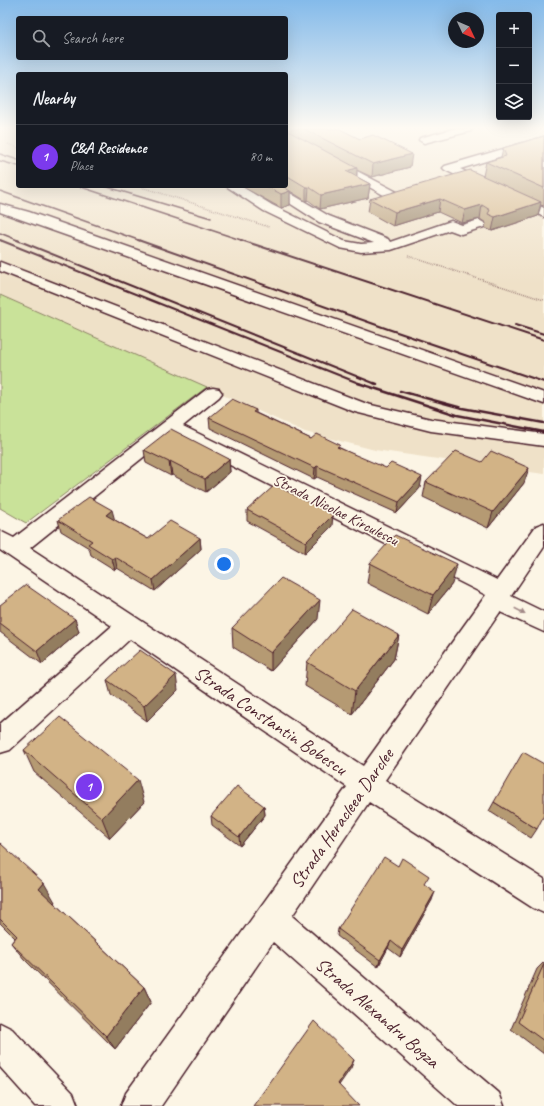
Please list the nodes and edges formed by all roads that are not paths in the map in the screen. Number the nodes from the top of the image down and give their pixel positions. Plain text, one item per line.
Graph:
1 (367, 181) edge
2 (476, 181) edge
3 (235, 188) edge
4 (273, 188) edge
5 (395, 196) edge
6 (0, 208) edge
7 (544, 213) edge
8 (478, 224) dead end
9 (391, 246) junction
10 (0, 266) edge
11 (213, 393) dead end
12 (544, 399) edge
13 (170, 427) junction
14 (544, 440) edge
15 (544, 531) edge
16 (8, 544) edge
17 (499, 595) junction
18 (544, 623) edge
19 (129, 625) junction
20 (0, 741) edge
21 (366, 784) junction
22 (544, 897) edge
23 (271, 919) junction
24 (0, 1041) edge
25 (60, 1106) edge
26 (139, 1106) edge
27 (486, 1106) edge

1 - 5 street
2 - 7 street
3 - 9 street
4 - 9 street
6 - 12 street
8 - 9 street
10 - 14 street
11 - 13 street
13 - 16 street
13 - 17 street, Strada Nicolae Kirculescu
15 - 17 street, Strada Heracleea Darclee
16 - 19 street, Strada Constantin Bobescu
17 -> 18 street, Strada Nicolae Kirculescu
17 - 21 street, Strada Heracleea Darclee
19 - 20 street
19 - 21 street, Strada Constantin Bobescu
21 - 22 street, Strada Constantin Bobescu
21 - 23 street, Strada Heracleea Darclee
23 - 26 street, Strada Heracleea Darclee
23 - 27 street, Strada Alexandru Bogza
24 - 25 street

